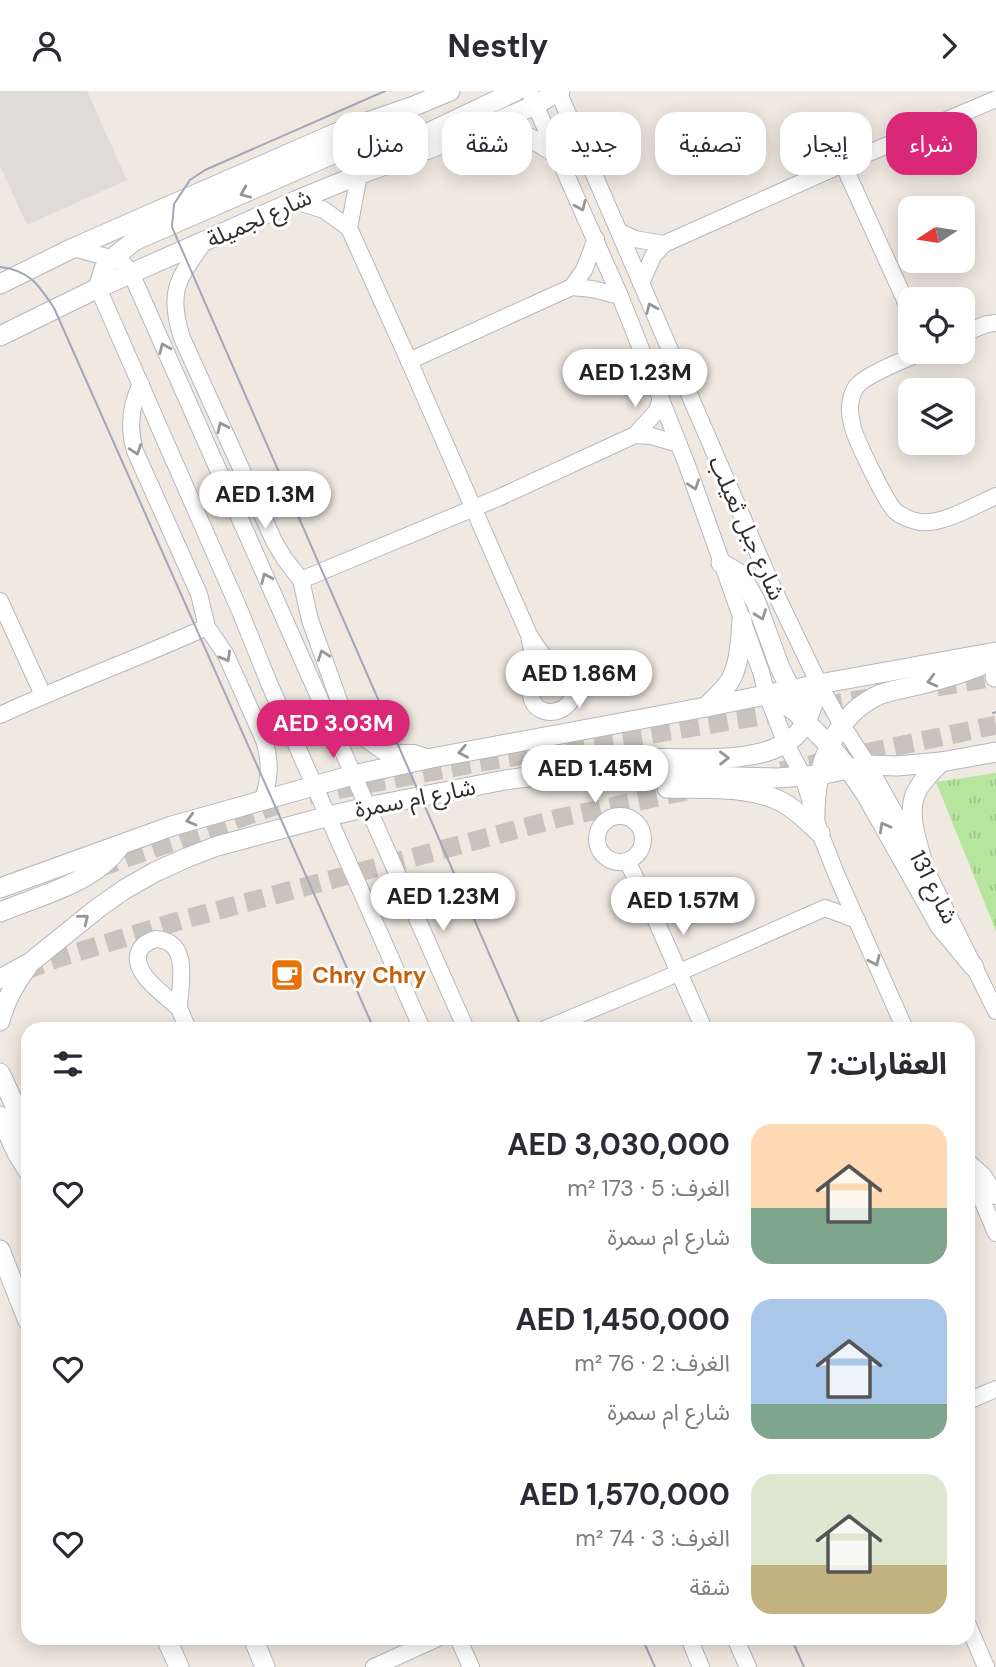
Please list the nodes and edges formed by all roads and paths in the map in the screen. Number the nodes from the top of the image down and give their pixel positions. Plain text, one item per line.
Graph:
1 (450, 91) edge
2 (516, 91) edge
3 (559, 91) edge
4 (534, 96) edge
5 (996, 99) edge
6 (414, 106) junction
7 (506, 112) edge
8 (546, 125) edge
9 (428, 133) edge
10 (872, 152) edge
11 (358, 175) edge
12 (362, 175) edge
13 (567, 175) edge
14 (818, 175) edge
15 (848, 175) edge
16 (295, 201) junction
17 (349, 228) junction
18 (620, 232) junction
19 (596, 239) junction
20 (204, 242) junction
21 (664, 244) junction
22 (73, 248) junction
23 (113, 258) junction
24 (131, 273) junction
25 (640, 283) junction
26 (0, 284) edge
27 (572, 287) junction
28 (899, 287) edge
29 (98, 288) junction
30 (620, 296) junction
31 (996, 323) edge
32 (975, 329) edge
33 (0, 336) edge
34 (409, 361) junction
35 (898, 363) edge
36 (141, 384) junction
37 (661, 398) junction
38 (635, 435) junction
39 (679, 444) junction
40 (996, 496) edge
41 (475, 508) junction
42 (721, 563) junction
43 (301, 580) junction
44 (0, 601) edge
45 (742, 619) junction
46 (206, 627) junction
47 (529, 635) dead end
48 (996, 652) edge
49 (996, 671) edge
50 (270, 683) junction
51 (819, 684) junction
52 (791, 690) junction
53 (244, 694) junction
54 (43, 695) junction
55 (767, 695) junction
56 (706, 707) junction
57 (0, 715) edge
58 (808, 717) junction
59 (835, 737) junction
60 (786, 744) junction
61 (996, 752) edge
62 (432, 758) junction
63 (941, 762) junction
64 (868, 765) junction
65 (848, 768) junction
66 (585, 771) junction
67 (635, 774) junction
68 (353, 775) junction
69 (811, 775) junction
70 (316, 786) junction
71 (262, 801) junction
72 (367, 807) junction
73 (329, 815) junction
74 (817, 825) junction
75 (123, 842) junction
76 (628, 861) dead end
77 (923, 864) junction
78 (837, 876) junction
79 (0, 888) edge
80 (825, 908) junction
81 (0, 912) edge
82 (857, 920) junction
83 (31, 962) junction
84 (974, 967) junction
85 (679, 973) junction
86 (0, 979) edge
87 (179, 1008) dead end
88 (996, 1011) edge
89 (0, 1021) edge
90 (185, 1022) edge
91 (419, 1022) edge
92 (463, 1022) edge
93 (562, 1022) edge
94 (701, 1022) edge
95 (902, 1022) edge
96 (0, 1073) edge
97 (0, 1117) edge
98 (21, 1119) edge
99 (21, 1160) edge
100 (975, 1168) edge
101 (975, 1184) edge
102 (996, 1196) edge
103 (996, 1233) edge
104 (0, 1249) edge
105 (21, 1303) edge
106 (996, 1389) edge
107 (975, 1398) edge
108 (975, 1641) edge
109 (169, 1645) edge
110 (256, 1645) edge
111 (423, 1645) edge
112 (461, 1645) edge
113 (692, 1645) edge
114 (738, 1645) edge
115 (179, 1667) edge
116 (265, 1667) edge
117 (374, 1667) edge
118 (471, 1667) edge
119 (702, 1667) edge
120 (748, 1667) edge
121 (986, 1667) edge

1 - 6 street, شارع لجميلة
2 - 9 street
3 - 4 street, شارع لجميلة
3 - 18 street, شارع جبل ثعيلب
4 - 7 street, شارع لجميلة
4 - 8 street, شارع جبل ثعيلب
5 - 10 street
6 - 22 street, شارع لجميلة
6 -> 23 street
11 - 16 street, شارع لجميلة
12 - 17 street
13 -> 19 street, شارع جبل ثعيلب
14 - 21 street
15 - 28 street
16 - 17 street
16 - 20 street, شارع لجميلة
17 - 34 street
18 - 21 street
18 - 25 street, شارع جبل ثعيلب
19 - 27 street
19 - 30 street, شارع جبل ثعيلب
20 - 24 street, شارع لجميلة
43 -> 20 street
21 - 25 street
22 - 23 street
22 - 26 street, شارع لجميلة
23 - 24 street
23 - 29 street
24 - 29 street, شارع لجميلة
68 -> 24 street
51 -> 25 street, شارع جبل ثعيلب
27 - 30 street
27 - 34 street
29 - 33 street, شارع لجميلة
29 - 36 street
30 - 37 street, شارع جبل ثعيلب
31 - 32 street
34 - 41 street
35 - 40 street
36 -> 46 street
36 - 50 street
37 - 38 street
37 - 39 street, شارع جبل ثعيلب
38 - 39 street
38 - 41 street
39 -> 42 street, شارع جبل ثعيلب
41 - 43 street
41 - 47 street
42 - 45 street, شارع جبل ثعيلب
42 -> 52 street
62 -> 43 street
44 - 54 street
45 - 55 street, شارع جبل ثعيلب
45 - 56 street
46 -> 53 street
46 - 54 street
48 - 51 street, شارع ام سمرة
49 -> 59 street
50 - 53 street
50 - 70 street
51 - 52 street, شارع ام سمرة
51 - 58 street
51 - 59 street, شارع جبل ثعيلب
52 - 55 street, شارع ام سمرة
52 - 58 street
53 - 71 street
54 - 57 street
55 - 56 street, شارع ام سمرة
55 - 58 street
55 - 60 street, شارع جبل ثعيلب
56 -> 62 street, شارع ام سمرة
58 - 59 street
58 - 60 street
59 - 64 street
59 - 65 street
59 - 69 street
66 -> 60 street
60 - 69 street, شارع جبل ثعيلب
61 - 63 street, شارع ام سمرة
62 - 68 street, شارع ام سمرة
63 - 64 street, شارع ام سمرة
63 - 77 street
64 - 65 street, شارع ام سمرة
64 - 77 street, شارع 131
65 - 69 street, شارع ام سمرة
84 -> 65 street
66 - 67 street, شارع ام سمرة
66 - 72 street, شارع ام سمرة
67 - 69 street, شارع ام سمرة
67 - 74 street
68 - 70 street, شارع ام سمرة
68 - 72 street
69 - 74 street
70 - 71 street, شارع ام سمرة
70 - 73 street
71 -> 75 street, شارع ام سمرة
72 - 73 street, شارع ام سمرة
72 - 92 street
83 -> 73 street, شارع ام سمرة
73 - 91 street
74 - 78 street
75 - 79 street, شارع ام سمرة
75 - 81 street
76 - 85 street
77 - 84 street, شارع 131
78 - 80 street
78 - 82 street
80 - 82 street
80 - 85 street
82 -> 95 street
83 - 86 street, شارع ام سمرة
83 - 89 street
84 - 88 street, شارع 131
85 - 93 street
85 - 94 street
87 - 90 street
96 - 98 street
97 - 99 street
100 - 102 street
101 - 103 street
104 - 105 street
106 - 107 street
108 - 121 street
109 - 115 street
110 - 116 street
111 - 117 street
112 - 118 street
113 - 119 street
114 - 120 street

